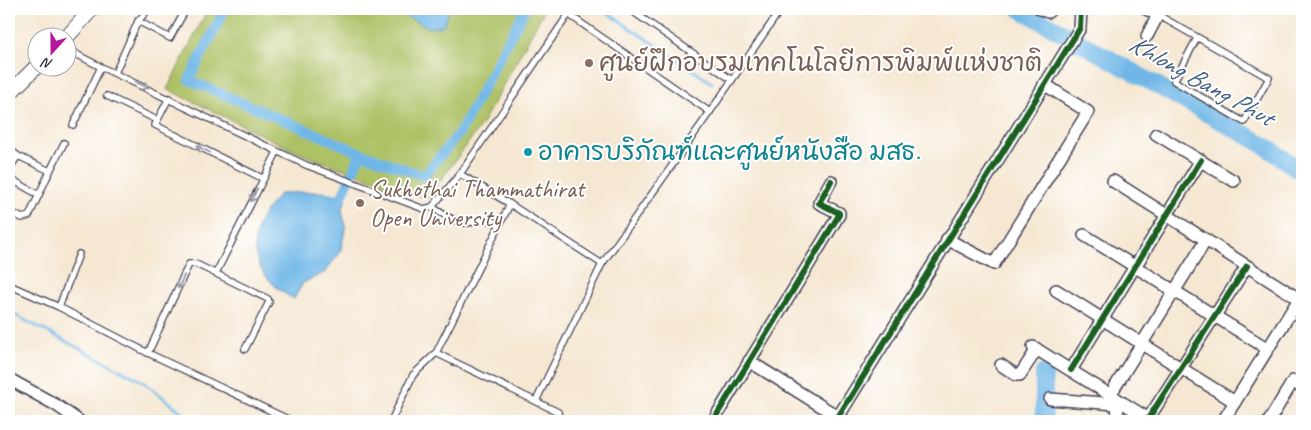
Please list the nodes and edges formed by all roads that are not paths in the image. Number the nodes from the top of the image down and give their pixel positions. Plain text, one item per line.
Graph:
1 (92, 9) edge
2 (149, 9) edge
3 (186, 9) edge
4 (629, 9) edge
5 (781, 9) edge
6 (1040, 9) edge
7 (1051, 9) edge
8 (1081, 9) edge
9 (1146, 9) edge
10 (570, 11) edge
11 (1158, 16) junction
12 (138, 21) junction
13 (75, 28) edge
14 (1147, 36) dead end
15 (1197, 38) junction
16 (78, 55) edge
17 (101, 67) junction
18 (114, 73) junction
19 (28, 75) edge
20 (732, 80) junction
21 (1044, 84) junction
22 (9, 94) edge
23 (107, 96) dead end
24 (169, 98) junction
25 (710, 112) junction
26 (157, 120) junction
27 (72, 125) dead end
28 (1156, 134) dead end
29 (64, 143) dead end
30 (9, 149) edge
31 (277, 152) junction
32 (18, 156) junction
33 (1201, 160) junction
34 (9, 169) edge
35 (50, 171) junction
36 (460, 174) junction
37 (9, 178) edge
38 (262, 178) junction
39 (831, 180) dead end
40 (1113, 181) dead end
41 (1234, 181) dead end
42 (39, 195) junction
43 (510, 204) junction
44 (432, 207) junction
45 (9, 211) edge
46 (1167, 215) junction
47 (500, 224) junction
48 (1084, 236) dead end
49 (947, 239) junction
50 (1206, 240) junction
51 (79, 254) dead end
52 (602, 264) junction
53 (1247, 266) junction
54 (1135, 267) junction
55 (216, 273) junction
56 (9, 285) edge
57 (1056, 290) dead end
58 (1175, 291) junction
59 (1300, 298) edge
60 (59, 307) junction
61 (1215, 316) junction
62 (1103, 319) junction
63 (1142, 344) junction
64 (245, 349) dead end
65 (1268, 349) junction
66 (148, 353) junction
67 (436, 353) junction
68 (749, 361) junction
69 (1001, 365) dead end
70 (1181, 368) junction
71 (1071, 370) junction
72 (9, 379) edge
73 (1302, 388) edge
74 (1050, 399) dead end
75 (1115, 400) junction
76 (536, 401) junction
77 (1235, 402) junction
78 (842, 419) edge
79 (1150, 420) edge
80 (79, 421) edge
81 (292, 421) edge
82 (391, 421) edge
83 (559, 421) edge
84 (713, 421) edge
85 (1118, 421) edge
86 (1223, 421) edge
87 (1270, 421) edge

1 - 13 street
2 - 12 lane
3 - 12 lane
4 - 20 lane
5 - 20 lane
6 - 7 street
8 - 21 street
9 - 11 street
10 - 25 lane
10 - 36 lane
11 - 14 street
11 - 15 lane
12 - 18 lane
15 - 15 lane
16 - 17 lane
17 - 18 lane
17 - 27 lane
18 -> 24 lane
19 - 22 street
20 - 25 lane
21 - 49 street
21 - 49 street
23 - 26 lane
24 - 26 lane
24 - 31 lane
25 - 52 lane
38 -> 26 lane
28 - 33 street
29 - 35 lane
30 - 32 lane
31 - 38 lane
31 - 44 lane
32 - 34 lane
32 - 35 lane
33 - 41 street
33 - 46 street
35 - 42 lane
36 - 43 lane
36 - 44 lane
37 - 42 lane
38 -> 55 lane
39 - 68 street
40 - 46 street
42 - 45 lane
43 - 47 lane
43 - 52 lane
44 - 47 lane
46 - 50 street
46 - 54 street
47 - 67 lane
48 - 54 street
49 - 78 street
50 - 53 street
50 - 58 street
51 - 60 lane
52 - 76 lane
53 - 59 street
53 - 61 street
54 - 58 street
54 - 62 street
55 - 64 lane
55 -> 66 lane
56 - 60 lane
57 - 62 street
58 - 61 street
58 - 63 street
59 - 65 street
60 - 66 lane
61 - 65 street
61 - 70 street
62 - 63 street
62 - 71 street
63 - 70 street
63 - 75 street
65 - 77 street
66 - 81 lane
67 - 76 lane
67 - 82 lane
68 - 78 street
68 - 84 street
69 - 71 street
70 - 77 street
70 - 79 street
71 - 75 street
72 - 80 street
73 - 87 street
74 - 75 street
75 - 79 street
75 - 85 street
76 - 83 lane
77 - 86 street

